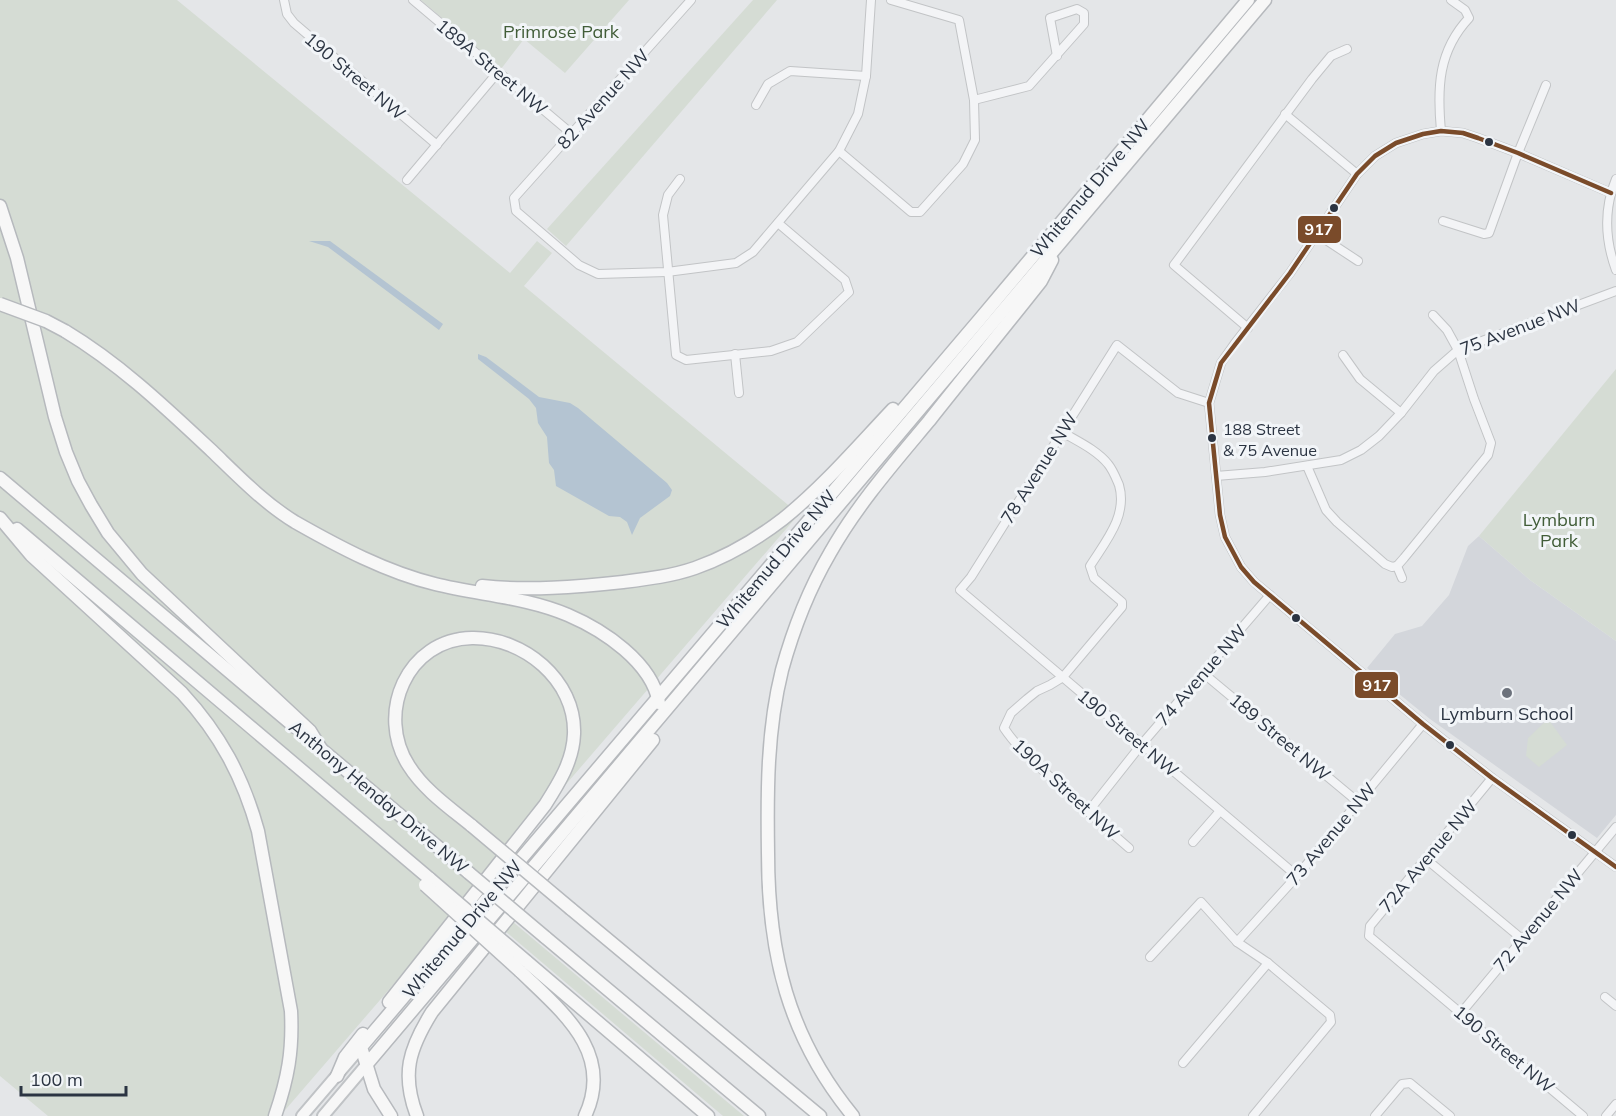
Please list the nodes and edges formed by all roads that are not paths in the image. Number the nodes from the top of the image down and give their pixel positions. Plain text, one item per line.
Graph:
1 (284, 0) edge
2 (413, 0) edge
3 (691, 0) edge
4 (871, 0) edge
5 (891, 0) edge
6 (1248, 0) edge
7 (1265, 0) edge
8 (1451, 0) edge
9 (1347, 49) dead end
10 (1057, 56) junction
11 (498, 72) junction
12 (866, 76) junction
13 (1546, 85) dead end
14 (975, 100) junction
15 (756, 105) dead end
16 (1285, 114) junction
17 (1441, 131) junction
18 (572, 134) junction
19 (437, 145) junction
20 (839, 151) junction
21 (1518, 153) junction
22 (1357, 174) junction
23 (680, 179) dead end
24 (1616, 179) edge
25 (406, 180) dead end
26 (1611, 193) junction
27 (0, 206) edge
28 (1443, 220) dead end
29 (777, 223) junction
30 (1317, 234) junction
31 (1066, 235) junction
32 (1358, 261) dead end
33 (1616, 270) edge
34 (667, 272) junction
35 (1616, 291) edge
36 (0, 304) edge
37 (1433, 315) dead end
38 (980, 318) junction
39 (1248, 328) junction
40 (1458, 350) junction
41 (735, 354) junction
42 (1343, 355) dead end
43 (739, 393) dead end
44 (1209, 403) junction
45 (1401, 413) junction
46 (1062, 432) junction
47 (1307, 466) junction
48 (1216, 476) junction
49 (0, 478) edge
50 (0, 516) edge
51 (364, 558) junction
52 (1396, 566) junction
53 (1402, 578) dead end
54 (960, 590) joint
55 (1270, 595) junction
56 (749, 612) junction
57 (1203, 673) junction
58 (1063, 677) junction
59 (658, 699) junction
60 (660, 719) junction
61 (1423, 724) junction
62 (1141, 745) junction
63 (321, 748) junction
64 (1492, 778) junction
65 (1358, 802) junction
66 (1220, 811) junction
67 (1088, 812) junction
68 (1616, 827) edge
69 (1193, 842) dead end
70 (1129, 848) dead end
71 (1595, 851) junction
72 (1426, 859) junction
73 (1616, 867) edge
74 (1297, 876) junction
75 (1369, 936) joint
76 (1522, 939) junction
77 (1237, 942) junction
78 (1150, 957) dead end
79 (1268, 963) junction
80 (523, 966) junction
81 (1605, 997) dead end
82 (1616, 1006) edge
83 (1461, 1013) junction
84 (361, 1047) junction
85 (1184, 1063) dead end
86 (367, 1064) junction
87 (337, 1076) junction
88 (1616, 1104) edge
89 (275, 1116) edge
90 (302, 1116) edge
91 (323, 1116) edge
92 (391, 1116) edge
93 (417, 1116) edge
94 (585, 1116) edge
95 (708, 1116) edge
96 (759, 1116) edge
97 (820, 1116) edge
98 (853, 1116) edge
99 (1253, 1116) edge
100 (1375, 1116) edge
101 (1450, 1116) edge
102 (1583, 1116) edge
103 (1606, 1116) edge

1 - 19 street, 190 Street NW
2 - 11 street, 189A Street NW
3 - 18 street, 82 Avenue NW
4 - 12 street
5 - 14 street
6 - 38 highway, Whitemud Drive NW
7 - 31 highway, Whitemud Drive NW
8 - 17 street
9 - 16 street
10 - 10 street
10 - 14 street
11 - 18 street, 189A Street NW
11 - 19 street
12 - 15 street
12 - 20 street
13 - 21 street
14 - 20 street
16 - 22 street
16 - 39 street
17 - 21 street
17 - 22 street
18 - 34 street, 82 Avenue NW
19 - 25 street
20 - 29 street
21 - 26 street
21 - 28 street
22 - 30 street
23 - 34 street
24 - 26 street
26 - 33 street
27 - 63 highway
29 - 34 street
29 - 41 street
30 - 32 street
30 - 39 street
31 - 56 highway, Whitemud Drive NW
31 - 98 highway
34 - 41 street
35 - 40 street, 75 Avenue NW
36 - 51 highway, bridge
37 - 40 street
38 - 51 highway
38 - 59 highway, Whitemud Drive NW
39 - 44 street
40 - 45 street, 75 Avenue NW
40 - 52 street
41 - 43 street
42 - 45 street
44 - 46 street, 78 Avenue NW
44 - 48 street
45 - 47 street, 75 Avenue NW
46 - 54 street, 78 Avenue NW
46 - 58 street
47 - 48 street, 75 Avenue NW
47 - 52 street
48 - 55 street
49 - 63 highway, Anthony Henday Drive NW
50 - 80 highway, Anthony Henday Drive NW, bridge
50 - 89 highway
51 - 59 highway
52 - 53 street
54 - 58 street, 190 Street NW
55 - 57 street, 74 Avenue NW
55 - 61 street
56 - 60 highway, Whitemud Drive NW
56 - 93 highway
57 - 62 street, 74 Avenue NW
57 - 65 street, 189 Street NW
58 - 62 street, 190 Street NW
58 - 67 street, 190A Street NW
59 - 60 highway
59 - 84 highway, Whitemud Drive NW
60 - 86 highway, Whitemud Drive NW
61 - 64 street
61 - 65 street, 73 Avenue NW
62 - 66 street, 190 Street NW
62 - 67 street, 74 Avenue NW
63 - 96 highway, Anthony Henday Drive NW, bridge
64 - 71 street
64 - 72 street, 72A Avenue NW
65 - 74 street, 73 Avenue NW
66 - 69 street
66 - 74 street, 190 Street NW
67 - 70 street, 190A Street NW
68 - 71 street, 72 Avenue NW
71 - 73 street
71 - 76 street, 72 Avenue NW
72 - 75 street, 72A Avenue NW
72 - 76 street
74 - 77 street, 73 Avenue NW
75 - 83 street, 190 Street NW
76 - 83 street, 72 Avenue NW
77 - 78 street
77 - 79 street
79 - 85 street
79 - 99 street
80 - 94 highway
80 - 95 highway, Anthony Henday Drive NW
81 - 82 street
83 - 102 street, 190 Street NW
84 - 86 highway
84 - 87 main road, Whitemud Drive NW
86 - 91 main road, Whitemud Drive NW
86 - 92 highway
87 - 90 main road, Whitemud Drive NW
87 - 97 highway, bridge
88 - 103 street
100 - 101 street

